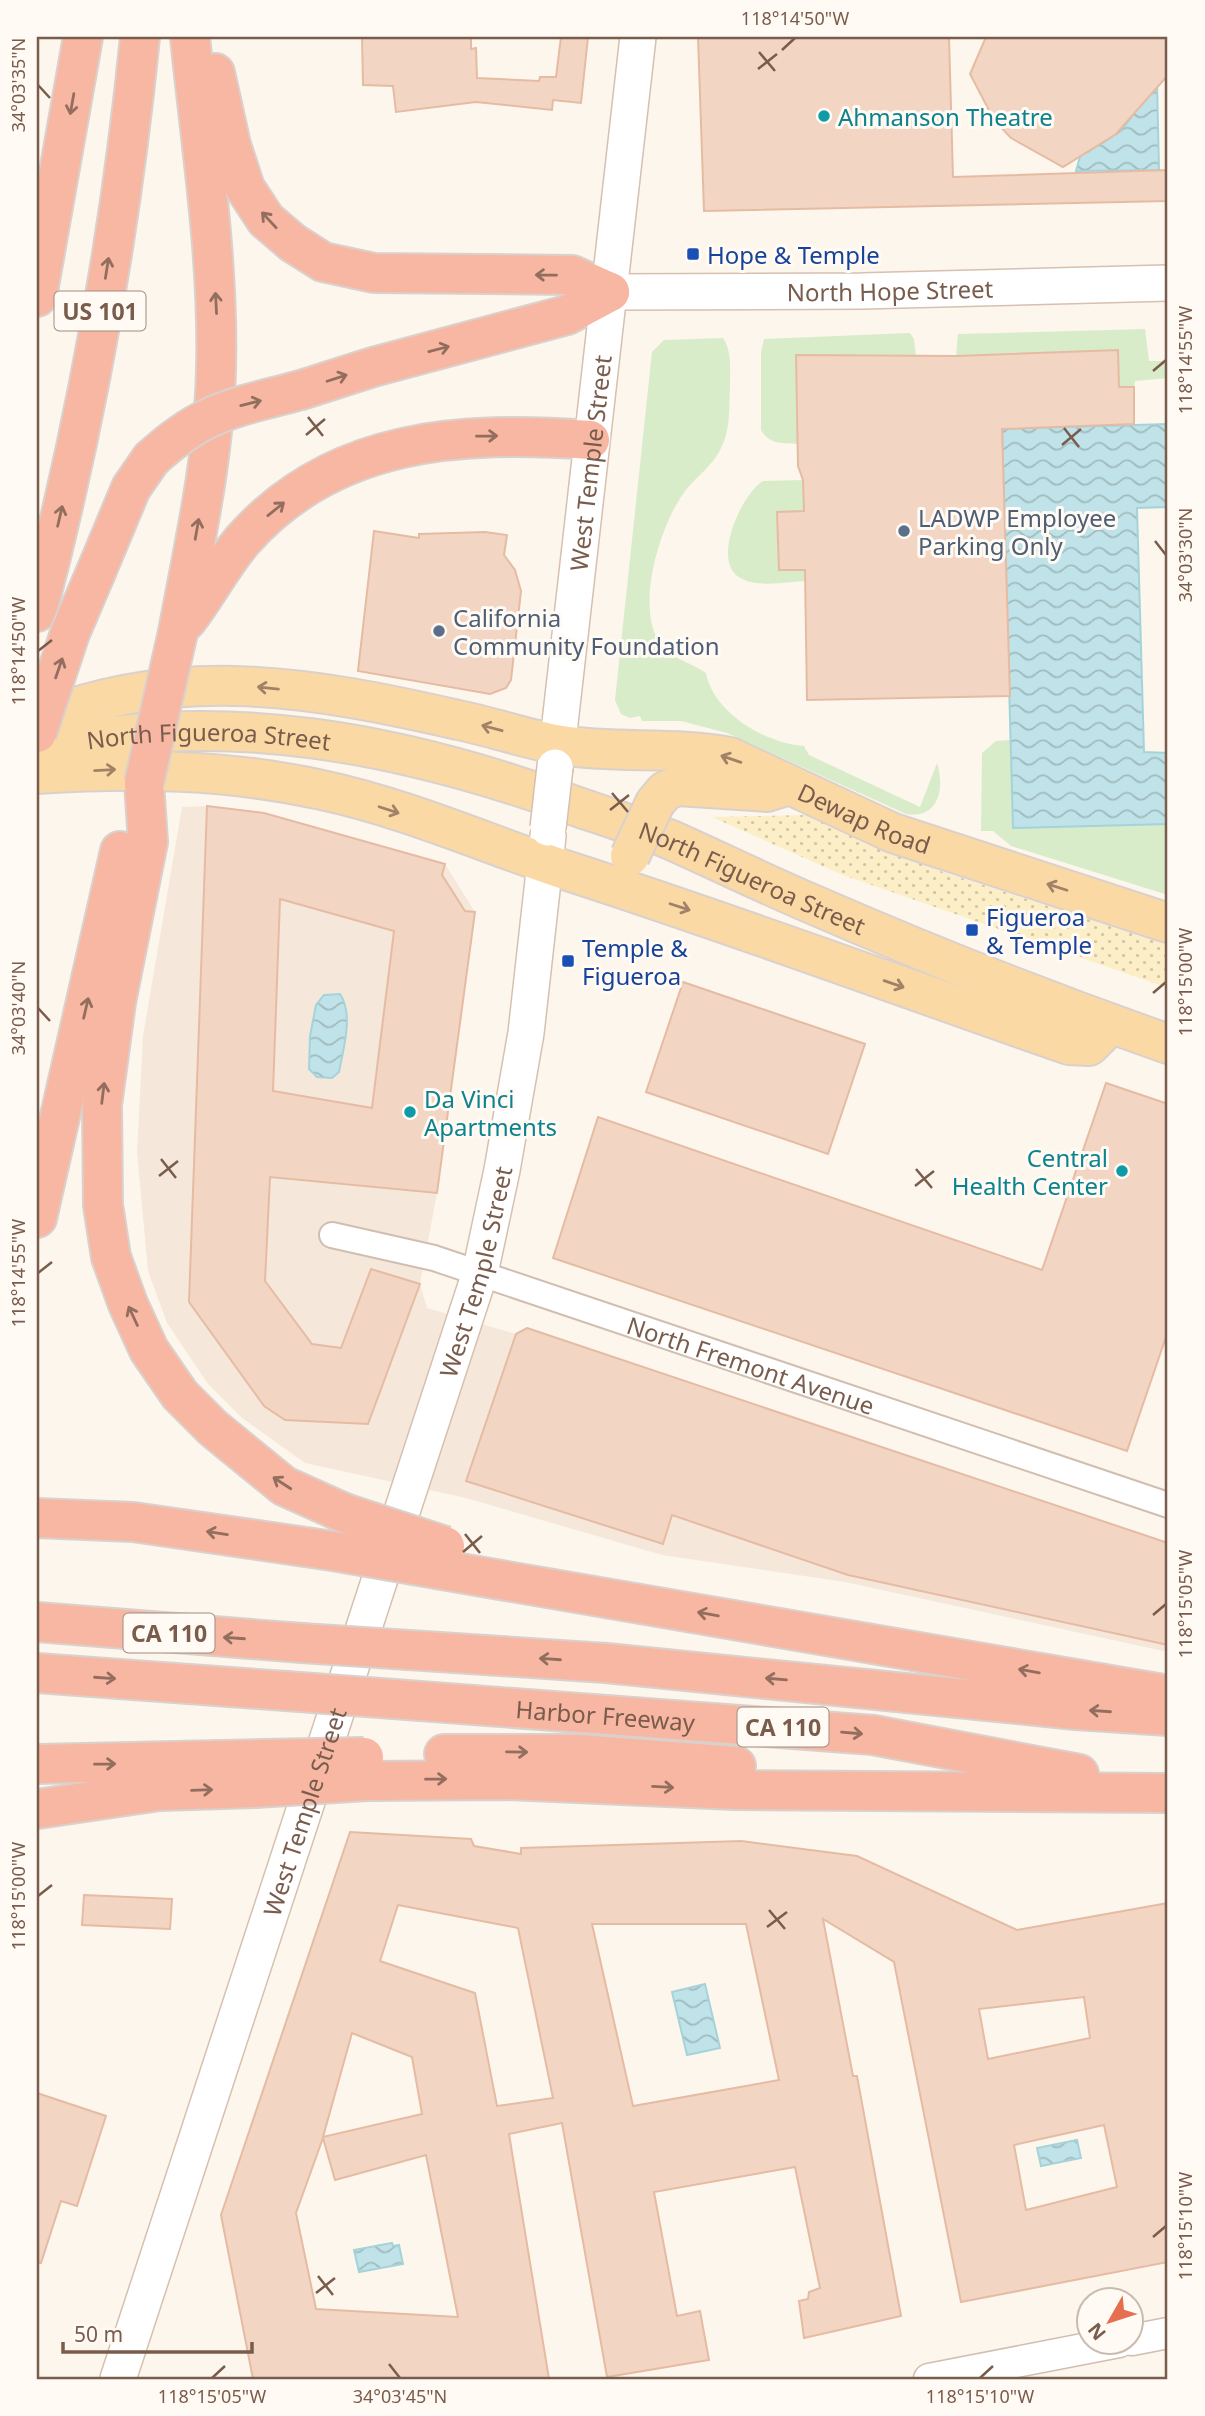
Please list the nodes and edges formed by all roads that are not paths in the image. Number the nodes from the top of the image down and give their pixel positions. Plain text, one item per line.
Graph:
1 (83, 37) edge
2 (140, 37) edge
3 (190, 37) edge
4 (209, 37) edge
5 (638, 37) edge
6 (1168, 283) edge
7 (610, 292) junction
8 (37, 297) edge
9 (590, 440) junction
10 (41, 597) edge
11 (188, 609) junction
12 (37, 721) edge
13 (37, 733) edge
14 (37, 749) edge
15 (557, 756) junction
16 (37, 774) edge
17 (791, 785) junction
18 (547, 846) junction
19 (637, 894) junction
20 (121, 908) junction
21 (1168, 923) edge
22 (1111, 1024) junction
23 (1168, 1044) edge
24 (37, 1218) edge
25 (331, 1235) dead end
26 (480, 1273) junction
27 (1168, 1505) edge
28 (37, 1518) edge
29 (441, 1557) junction
30 (37, 1622) edge
31 (37, 1673) edge
32 (1168, 1696) edge
33 (1168, 1716) edge
34 (37, 1764) edge
35 (259, 1774) junction
36 (1168, 1792) edge
37 (37, 1809) edge
38 (1168, 2333) edge
39 (1146, 2337) edge
40 (1076, 2351) edge
41 (118, 2379) edge
42 (929, 2379) edge

1 -> 8 highway, US 101
10 -> 2 highway, US 101
11 -> 3 highway
7 -> 4 highway
5 - 7 main road, West Temple Street
6 - 7 main road, North Hope Street
7 - 9 main road, West Temple Street
13 -> 7 highway, bridge
11 -> 9 highway
9 - 15 main road, West Temple Street
11 - 20 highway, bridge
15 -> 12 main road, Dewap Road
14 - 22 main road, North Figueroa Street
17 -> 15 main road, Dewap Road
15 - 18 main road, West Temple Street, bridge
16 -> 18 main road
17 - 19 main road, bridge
21 -> 17 main road, Dewap Road
18 - 19 main road
18 - 26 main road, West Temple Street
19 -> 22 main road
24 -> 20 highway
29 -> 20 highway, bridge
22 - 23 main road, North Figueroa Street
25 - 26 street, North Fremont Avenue
26 - 27 street, North Fremont Avenue
26 - 41 main road, West Temple Street
29 -> 28 highway, bridge
32 -> 29 highway
33 -> 30 highway, Harbor Freeway / CA 110, bridge
31 -> 36 highway, Harbor Freeway / CA 110, bridge
34 -> 35 highway
35 -> 36 highway, bridge
37 -> 35 highway
38 - 39 street
40 - 42 street

